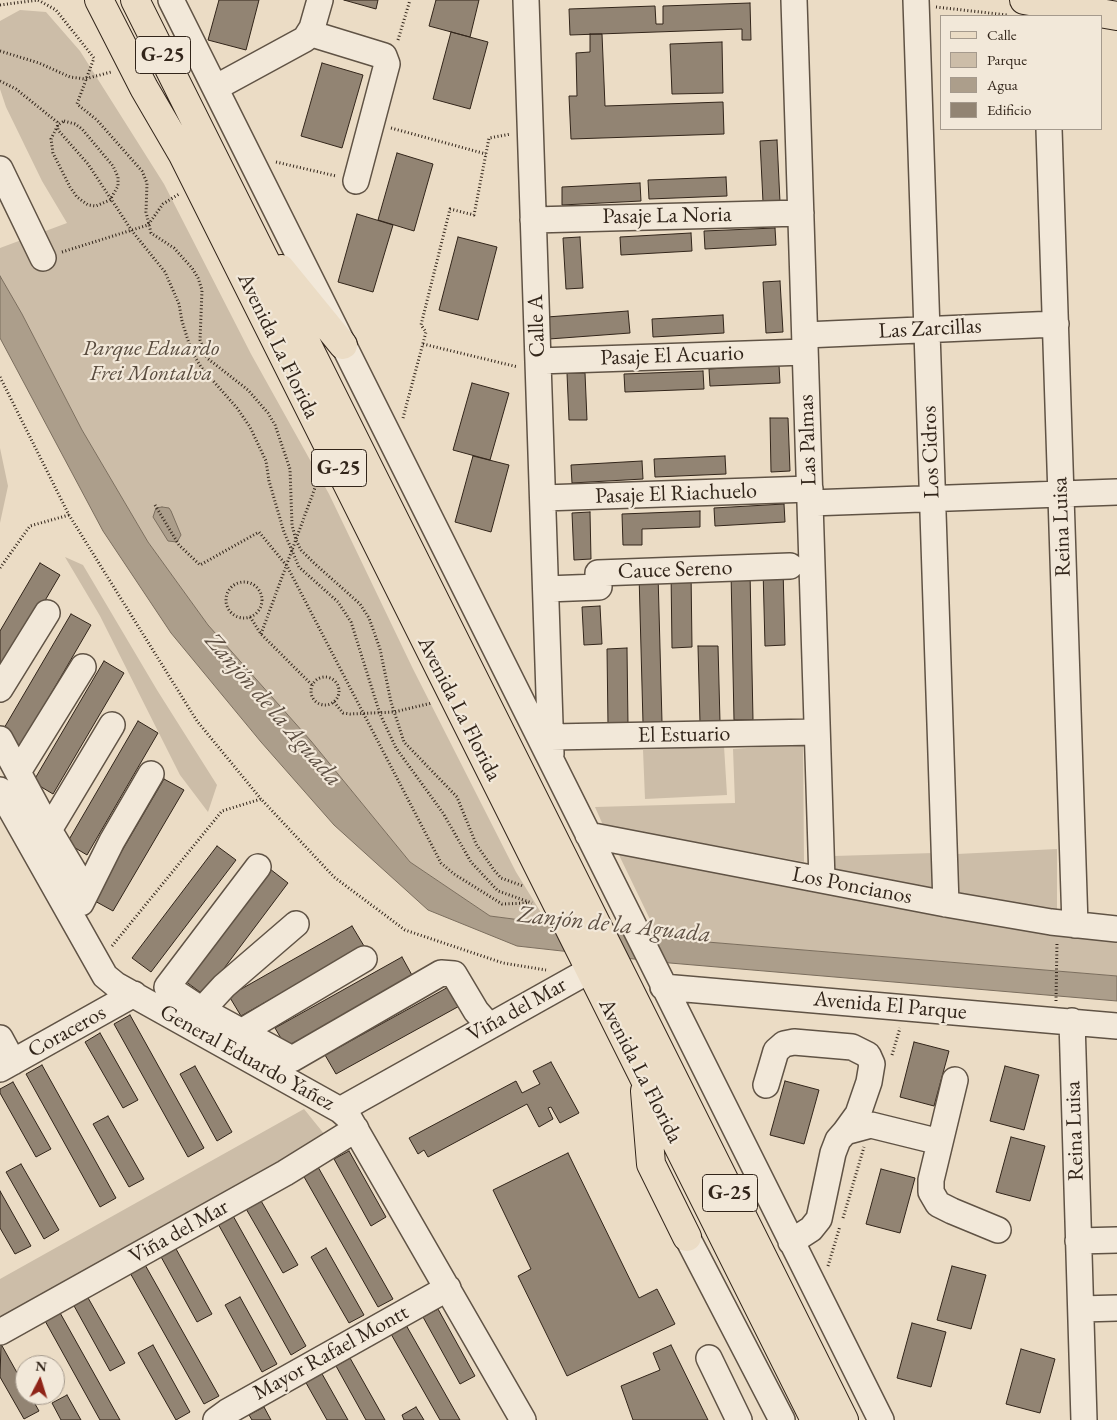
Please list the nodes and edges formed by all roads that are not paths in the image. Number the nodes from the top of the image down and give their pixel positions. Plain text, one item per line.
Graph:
1 (80, 0) edge
2 (99, 0) edge
3 (135, 0) edge
4 (171, 0) edge
5 (320, 0) edge
6 (526, 0) edge
7 (794, 0) edge
8 (916, 2) edge
9 (1038, 7) edge
10 (1117, 16) edge
11 (113, 29) junction
12 (309, 33) junction
13 (215, 88) junction
14 (1049, 130) edge
15 (0, 170) edge
16 (356, 181) road end
17 (801, 213) junction
18 (533, 220) junction
19 (248, 227) junction
20 (43, 258) road end
21 (1056, 324) junction
22 (926, 329) junction
23 (805, 343) junction
24 (343, 345) junction
25 (538, 366) junction
26 (1117, 492) edge
27 (1061, 494) junction
28 (810, 496) junction
29 (543, 498) junction
30 (932, 498) junction
31 (790, 566) dead end
32 (545, 582) junction
33 (48, 613) dead end
34 (548, 652) junction
35 (504, 666) junction
36 (83, 667) dead end
37 (0, 689) edge
38 (112, 725) dead end
39 (817, 732) junction
40 (0, 739) edge
41 (551, 749) junction
42 (18, 772) junction
43 (151, 774) dead end
44 (0, 790) edge
45 (49, 830) junction
46 (588, 835) junction
47 (258, 867) dead end
48 (822, 880) junction
49 (86, 892) junction
50 (946, 904) junction
51 (71, 918) junction
52 (296, 924) dead end
53 (1075, 925) junction
54 (1117, 929) edge
55 (364, 959) dead end
56 (586, 964) junction
57 (659, 980) junction
58 (134, 994) junction
59 (202, 1010) junction
60 (1064, 1014) junction
61 (490, 1026) junction
62 (1117, 1026) edge
63 (241, 1032) junction
64 (0, 1038) edge
65 (7, 1065) edge
66 (642, 1074) junction
67 (955, 1080) dead end
68 (766, 1086) dead end
69 (340, 1110) junction
70 (356, 1129) junction
71 (845, 1132) junction
72 (940, 1142) junction
73 (998, 1230) dead end
74 (687, 1237) joint
75 (1117, 1240) edge
76 (1078, 1241) junction
77 (791, 1242) junction
78 (448, 1288) junction
79 (1117, 1308) edge
80 (1080, 1309) junction
81 (0, 1332) edge
82 (709, 1358) dead end
83 (216, 1420) edge
84 (523, 1420) edge
85 (739, 1420) edge
86 (782, 1420) edge
87 (816, 1420) edge
88 (844, 1420) edge
89 (881, 1420) edge
90 (1084, 1420) edge

1 - 11 main road
2 - 11 main road, Avenida La Florida / G-25
3 - 19 main road, Avenida La Florida / G-25
4 - 13 street
5 - 12 street
6 - 18 street, Calle A
7 - 17 street, Las Palmas
8 - 22 street, Los Cidros
9 - 10 main road
11 - 56 main road, Avenida La Florida / G-25
12 - 13 street
12 - 16 street
13 - 24 street
14 - 21 street, Reina Luisa
15 - 20 street
17 - 18 street, Pasaje La Noria
17 - 23 street, Las Palmas
18 - 25 street, Calle A
19 - 24 main road
19 - 88 main road, Avenida La Florida / G-25
21 - 22 street, Las Zarcillas
21 - 27 street, Reina Luisa
22 - 23 street, Las Zarcillas
22 - 30 street, Los Cidros
23 - 25 street, Pasaje El Acuario
23 - 28 street, Las Palmas
24 - 35 street
25 - 29 street, Calle A
26 - 27 street, Pasaje El Riachuelo
27 - 30 street, Pasaje El Riachuelo
27 - 53 street, Reina Luisa
28 - 29 street, Pasaje El Riachuelo
28 - 30 street, Pasaje El Riachuelo
28 - 39 street, Las Palmas
29 - 32 street, Calle A
30 - 50 street, Los Cidros
31 - 32 street, Cauce Sereno
32 - 34 street, Calle A
33 - 37 street
34 - 35 street
34 - 41 street, Calle A
35 - 41 street
36 - 42 street
38 - 45 street
39 - 41 street, El Estuario
39 - 48 street, Las Palmas
40 - 42 street
41 - 46 street
42 - 45 street
43 - 49 street
44 - 51 street, General Eduardo Yañez
45 - 49 street
46 - 48 street, Los Poncianos
46 - 57 street
47 - 59 street
48 - 50 street, Los Poncianos
49 - 51 street
50 - 53 street, Los Poncianos
51 - 58 street, General Eduardo Yañez
52 - 59 street
53 - 54 street, Los Poncianos
55 - 63 street
56 - 61 street, Viña del Mar
56 - 66 main road, Avenida La Florida / G-25
57 - 60 street, Avenida El Parque
57 - 77 street
58 - 65 street, Coraceros
58 - 69 street, General Eduardo Yañez
59 - 63 street
60 - 62 street, Avenida El Parque
60 - 76 street, Reina Luisa
61 - 63 street
61 - 69 street, Viña del Mar
64 - 65 street
66 - 74 main road
66 - 87 main road, Avenida La Florida / G-25
67 - 72 street
68 - 71 street
69 - 70 street, General Eduardo Yañez
70 - 78 street, General Eduardo Yañez
70 - 81 street, Viña del Mar
71 - 72 street
71 - 77 street
72 - 73 street
74 - 86 street
75 - 76 street
76 - 80 street, Reina Luisa
77 - 89 street
78 - 83 street, Mayor Rafael Montt
78 - 84 street, General Eduardo Yañez
79 - 80 street
80 - 90 street, Reina Luisa
82 - 85 street

